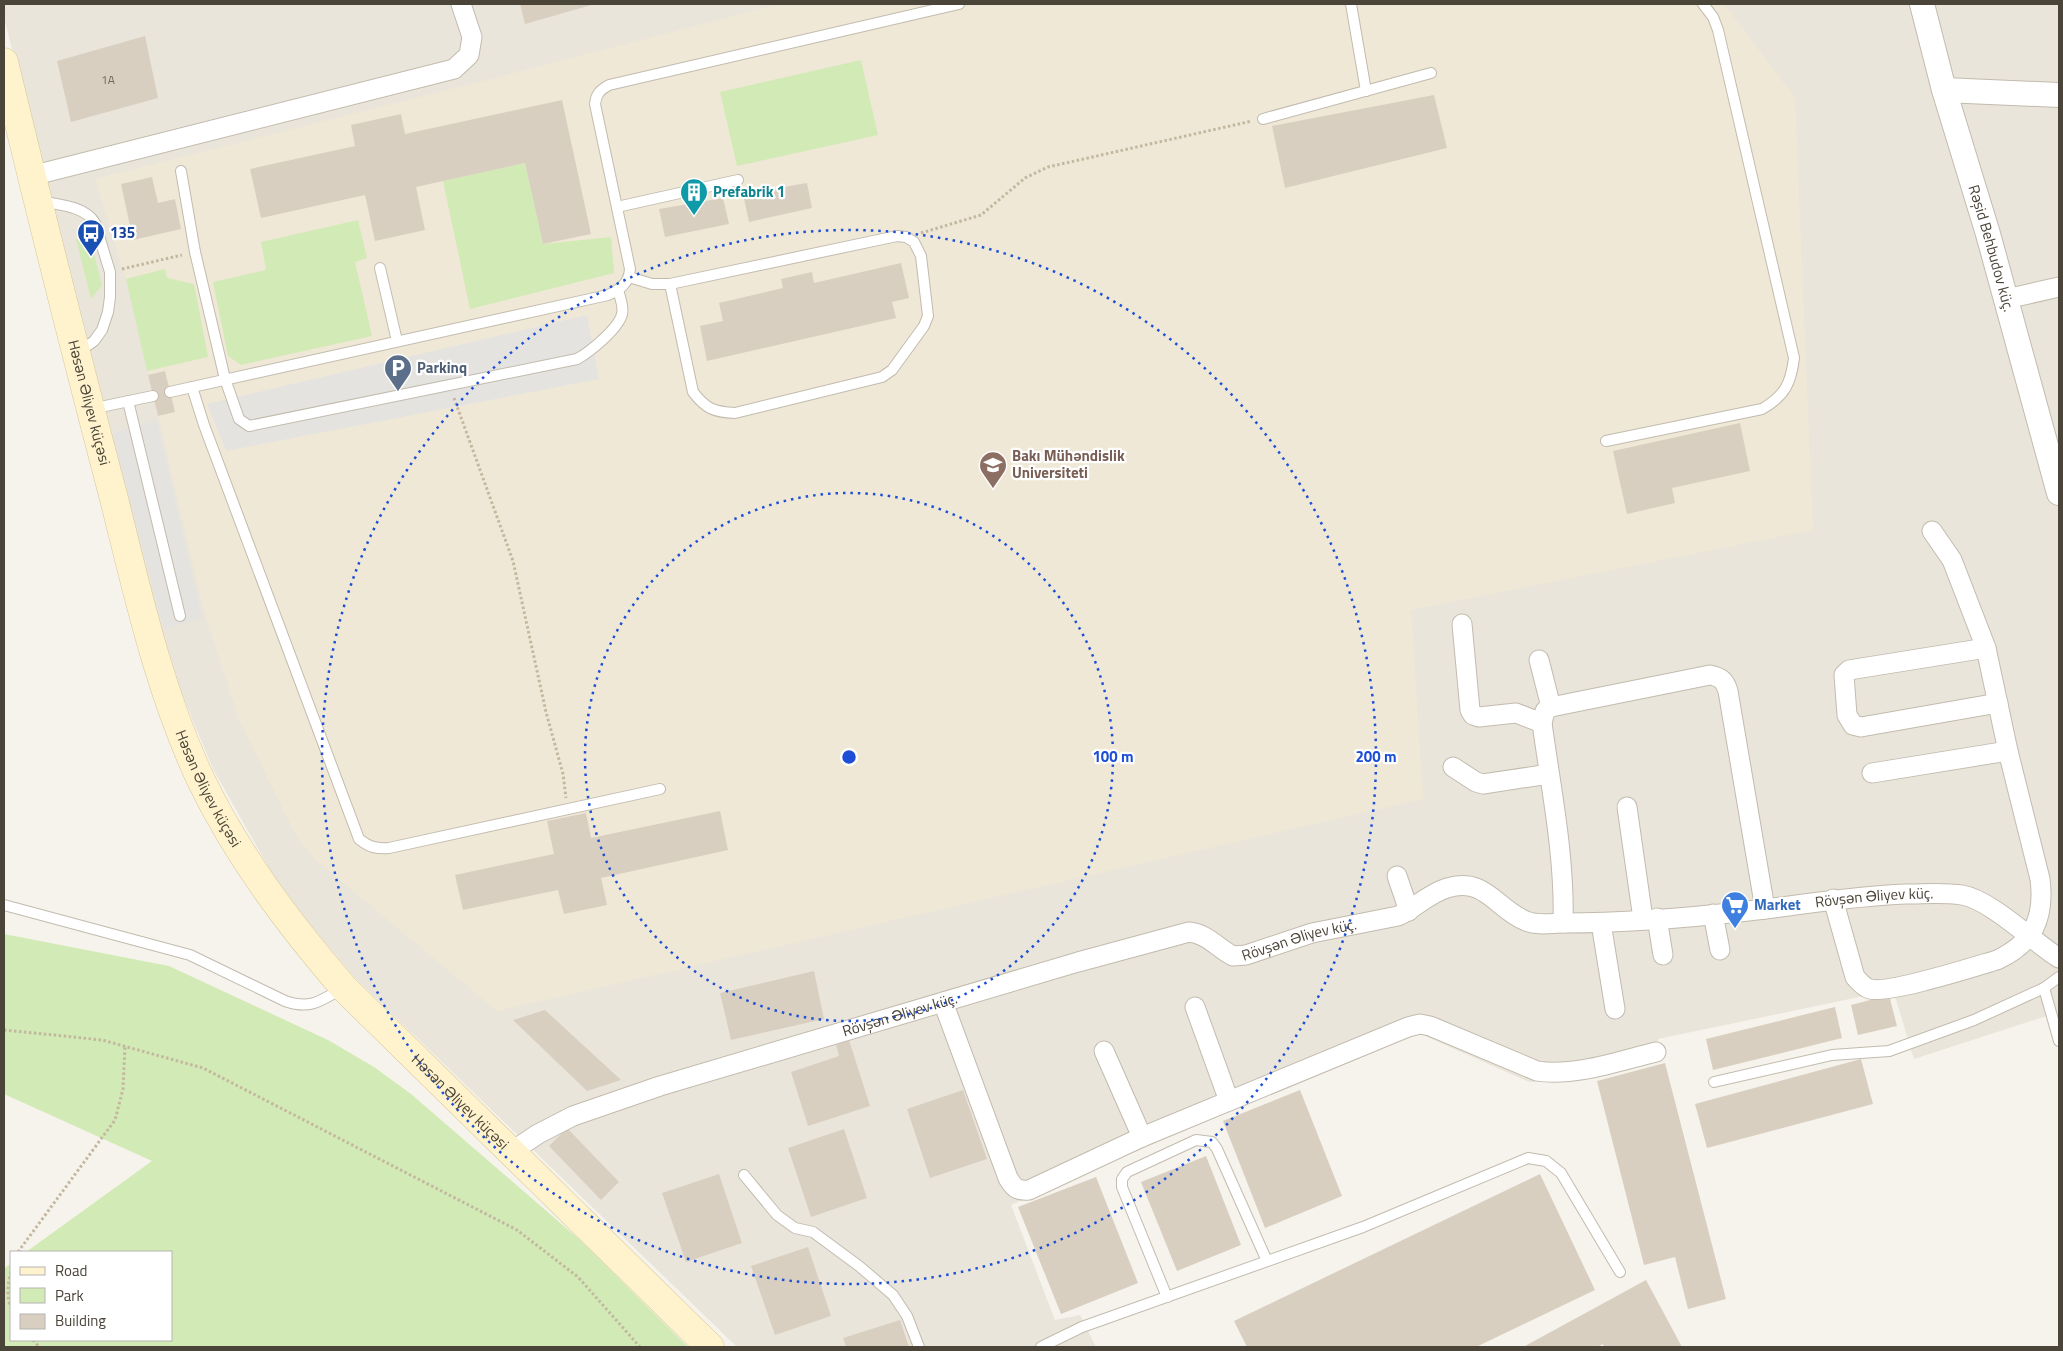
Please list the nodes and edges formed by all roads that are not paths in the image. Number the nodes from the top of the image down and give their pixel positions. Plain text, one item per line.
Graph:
1 (462, 4) edge
2 (959, 4) edge
3 (1352, 4) edge
4 (1703, 4) edge
5 (1922, 4) edge
6 (4, 62) edge
7 (1431, 74) dead end
8 (1944, 90) junction
9 (1366, 91) junction
10 (2059, 94) edge
11 (1263, 119) road end
12 (181, 172) dead end
13 (738, 180) dead end
14 (34, 188) junction
15 (617, 207) junction
16 (380, 268) dead end
17 (630, 277) junction
18 (670, 284) junction
19 (2059, 287) edge
20 (618, 290) junction
21 (2006, 299) junction
22 (397, 341) junction
23 (76, 353) junction
24 (226, 379) junction
25 (192, 387) junction
26 (170, 392) dead end
27 (153, 396) dead end
28 (128, 401) junction
29 (90, 410) junction
30 (1606, 441) dead end
31 (2059, 493) edge
32 (1932, 531) dead end
33 (180, 616) dead end
34 (1462, 624) dead end
35 (1986, 648) junction
36 (1539, 660) dead end
37 (1998, 703) junction
38 (1546, 715) junction
39 (2008, 751) junction
40 (1453, 767) dead end
41 (1872, 773) dead end
42 (1549, 774) junction
43 (660, 789) dead end
44 (1627, 807) dead end
45 (1397, 876) dead end
46 (1833, 899) junction
47 (4, 905) edge
48 (1765, 909) junction
49 (1409, 911) junction
50 (1713, 914) junction
51 (1650, 919) junction
52 (1563, 923) junction
53 (1601, 923) junction
54 (2030, 938) junction
55 (1720, 950) dead end
56 (1663, 955) dead end
57 (2059, 958) edge
58 (2059, 977) edge
59 (344, 988) junction
60 (2044, 988) junction
61 (943, 1002) junction
62 (1195, 1008) dead end
63 (1615, 1009) dead end
64 (2059, 1041) edge
65 (1104, 1051) dead end
66 (1656, 1052) dead end
67 (1714, 1082) dead end
68 (1229, 1101) junction
69 (1142, 1137) junction
70 (511, 1152) junction
71 (744, 1175) dead end
72 (1267, 1261) junction
73 (1620, 1272) dead end
74 (1168, 1297) junction
75 (710, 1347) edge
76 (919, 1347) edge
77 (1041, 1347) edge

1 - 14 street
2 - 15 lane
3 - 9 lane
4 - 30 lane
5 - 8 street, Rəşid Behbudov küç.
6 - 14 main road, Həsən Əliyev küçəsi
7 - 9 lane
8 - 10 street
8 - 21 street, Rəşid Behbudov küç.
9 - 11 lane
12 - 24 lane
13 - 15 lane
14 - 23 main road, Həsən Əliyev küçəsi
14 - 23 lane
15 - 17 lane
16 - 22 lane
17 - 18 lane
17 - 20 lane
18 - 18 lane
19 - 21 street
20 - 22 lane
20 - 24 lane
21 - 31 street, Rəşid Behbudov küç.
22 - 24 lane
23 - 29 main road, Həsən Əliyev küçəsi
24 - 25 lane
25 - 26 lane
25 - 43 lane
27 - 28 lane
28 - 29 lane
28 - 33 lane
29 - 59 main road, Həsən Əliyev küçəsi
32 - 35 street
34 - 38 street
35 - 37 street
35 - 37 street
36 - 38 street
37 - 39 street
38 - 42 street
38 - 48 street
39 - 41 street
39 - 54 street
40 - 42 street
42 - 52 street
44 - 51 street
45 - 49 street
46 - 48 street, Rövşən Əliyev küç.
46 - 54 street, Rövşən Əliyev küç.
46 - 54 street
47 - 59 lane
48 - 50 street, Rövşən Əliyev küç.
49 - 52 street, Rövşən Əliyev küç.
49 - 61 street, Rövşən Əliyev küç.
50 - 51 street, Rövşən Əliyev küç.
50 - 55 street
51 - 53 street, Rövşən Əliyev küç.
51 - 56 street
52 - 53 street, Rövşən Əliyev küç.
53 - 63 street
54 - 57 street, Rövşən Əliyev küç.
58 - 60 lane
59 - 70 main road, Həsən Əliyev küçəsi
60 - 64 lane
60 - 67 lane
61 - 69 street
61 - 70 street, Rövşən Əliyev küç.
62 - 68 street
65 - 69 street
66 - 68 street
68 - 69 street
70 - 75 main road, Həsən Əliyev küçəsi
71 - 76 lane
72 - 73 lane
72 - 74 lane
72 - 74 lane
74 - 77 lane

